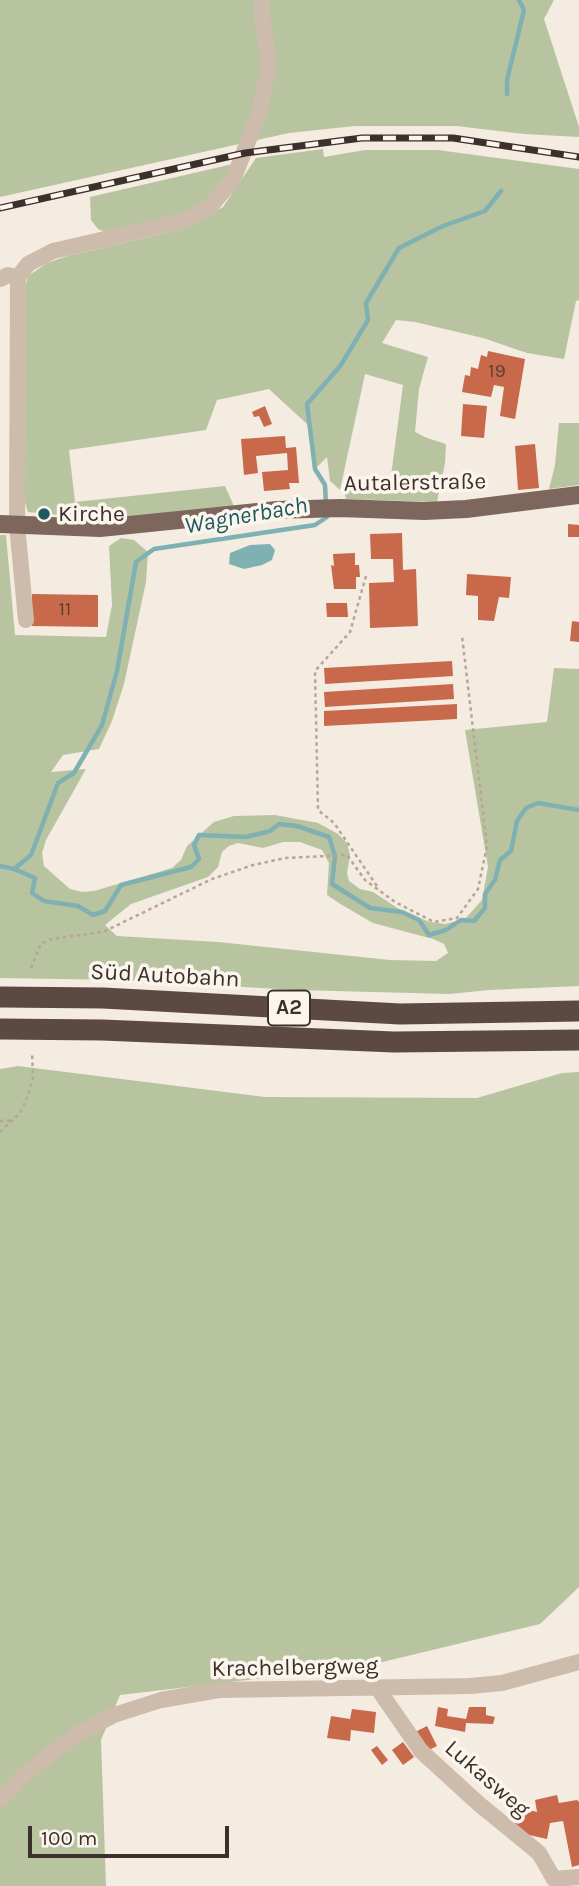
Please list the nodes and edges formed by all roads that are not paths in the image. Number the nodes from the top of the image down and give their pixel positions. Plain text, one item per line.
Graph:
1 (262, 0) edge
2 (18, 277) junction
3 (0, 279) edge
4 (0, 340) edge
5 (17, 340) junction
6 (579, 495) edge
7 (9, 524) edge
8 (26, 620) dead end
9 (0, 997) edge
10 (579, 1011) edge
11 (0, 1029) edge
12 (579, 1040) edge
13 (579, 1662) edge
14 (378, 1689) junction
15 (0, 1800) edge
16 (579, 1877) edge

1 - 2 street
2 - 3 street
2 - 5 street
4 - 5 street
5 - 7 street
6 - 7 main road, Autalerstraße
7 - 8 street
9 - 10 highway, Süd Autobahn / A2
11 - 12 highway, A2
13 - 14 street, Krachelbergweg
14 - 15 street, Krachelbergweg
14 - 16 street, Lukasweg

